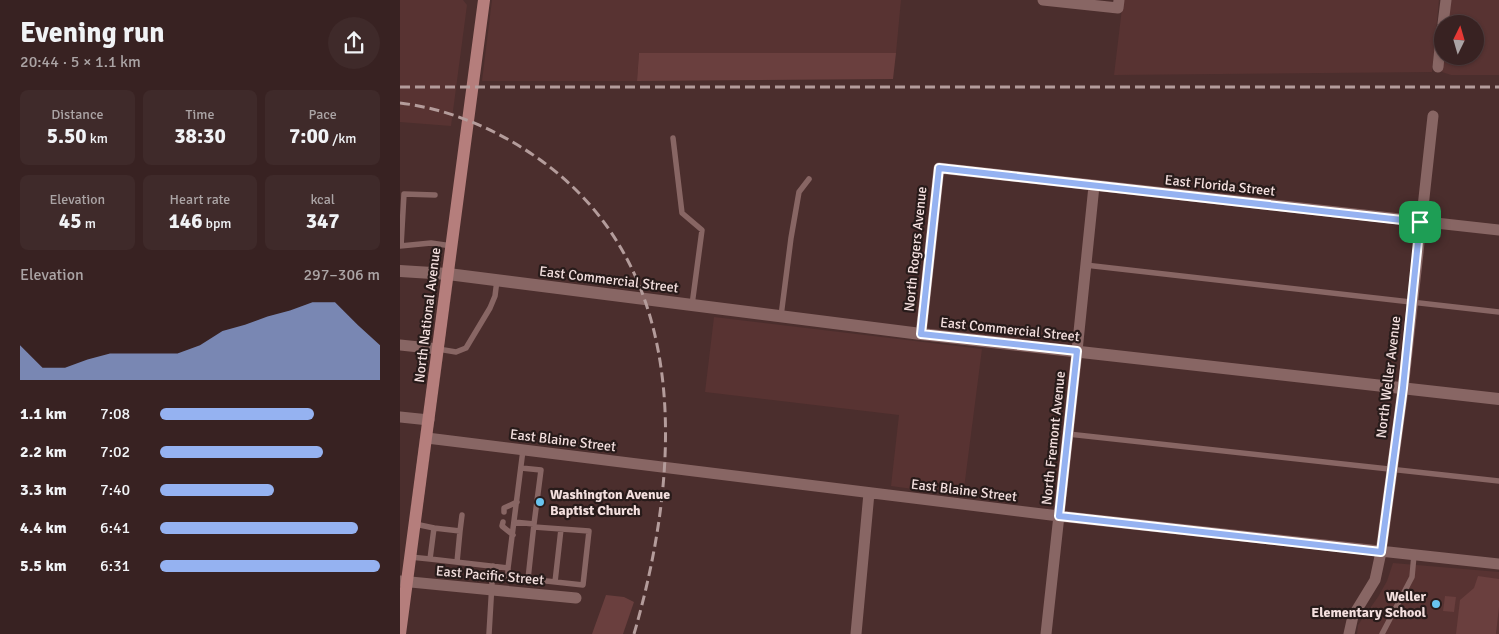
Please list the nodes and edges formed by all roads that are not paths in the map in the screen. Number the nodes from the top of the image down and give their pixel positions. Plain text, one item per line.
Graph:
1 (484, 0) edge
2 (1043, 0) edge
3 (1446, 0) edge
4 (1118, 4) edge
5 (1444, 15) edge
6 (1433, 116) dead end
7 (673, 138) dead end
8 (939, 168) joint
9 (809, 178) dead end
10 (1094, 186) junction
11 (402, 194) edge
12 (435, 195) dead end
13 (1420, 222) junction
14 (1499, 230) edge
15 (401, 246) edge
16 (452, 246) junction
17 (1085, 265) junction
18 (400, 271) edge
19 (448, 274) junction
20 (497, 280) junction
21 (1412, 302) junction
22 (692, 305) junction
23 (1499, 312) edge
24 (781, 316) junction
25 (921, 334) junction
26 (400, 345) edge
27 (438, 349) junction
28 (1077, 351) junction
29 (1403, 388) junction
30 (1499, 399) edge
31 (400, 417) edge
32 (429, 420) junction
33 (1068, 434) junction
34 (427, 438) junction
35 (523, 450) junction
36 (521, 468) junction
37 (1392, 468) junction
38 (1499, 481) edge
39 (869, 493) junction
40 (517, 502) junction
41 (504, 512) dead end
42 (462, 515) dead end
43 (1059, 516) junction
44 (503, 522) dead end
45 (514, 522) junction
46 (415, 524) junction
47 (534, 525) junction
48 (434, 528) junction
49 (561, 529) junction
50 (460, 531) junction
51 (512, 535) junction
52 (1381, 552) junction
53 (1414, 555) junction
54 (410, 557) junction
55 (430, 559) junction
56 (457, 562) junction
57 (1499, 564) edge
58 (493, 566) junction
59 (508, 568) junction
60 (528, 580) junction
61 (403, 582) edge
62 (557, 583) junction
63 (491, 590) junction
64 (558, 596) junction
65 (576, 598) dead end
66 (400, 634) edge
67 (488, 634) edge
68 (856, 634) edge
69 (1046, 634) edge
70 (1349, 634) edge
71 (1382, 634) edge

1 - 16 main road, North National Avenue
2 - 4 street
3 - 5 street
6 - 13 street, North Weller Avenue
7 - 22 lane
8 - 10 street, East Florida Street
8 - 25 street, North Rogers Avenue
9 - 24 lane
10 - 13 street, East Florida Street
10 - 17 street, North Fremont Avenue
11 - 12 lane
11 - 15 lane
13 - 14 street, East Florida Street
13 - 21 street, North Weller Avenue
15 - 16 lane
16 - 19 main road, North National Avenue
17 - 21 lane
17 - 28 street, North Fremont Avenue
18 - 19 street, East Commercial Street
19 - 20 street, East Commercial Street
19 - 27 main road, North National Avenue
20 - 22 street, East Commercial Street
20 - 27 lane
21 - 23 lane
21 - 29 street, North Weller Avenue
22 - 24 street, East Commercial Street
24 - 25 street, East Commercial Street
25 - 28 street, East Commercial Street
26 - 27 street
27 - 32 main road, North National Avenue
28 - 29 street, East Commercial Street
28 - 33 street, North Fremont Avenue
29 - 30 street, East Commercial Street
29 - 37 street, North Weller Avenue
31 - 32 street
32 - 34 main road, North National Avenue
33 - 37 lane
33 - 43 street, North Fremont Avenue
34 - 35 street, East Blaine Street
34 - 46 main road, North National Avenue
35 - 36 lane
35 - 39 street, East Blaine Street
36 - 40 lane
36 - 47 lane
37 - 38 lane
37 - 52 street, North Weller Avenue
39 - 43 street, East Blaine Street
39 - 68 street
40 - 41 lane
40 - 45 lane
42 - 50 lane
43 - 52 street, East Blaine Street
43 - 69 street, North Fremont Avenue
44 - 51 lane
45 - 47 lane
45 - 51 lane
46 - 48 lane
46 - 54 main road, North National Avenue
47 - 49 lane
47 - 60 lane
48 - 50 lane
48 - 55 lane
49 - 62 lane
49 - 62 lane
50 - 56 lane
51 - 59 lane
52 - 53 street, East Blaine Street
52 - 70 street, North Weller Avenue
53 - 57 street, East Blaine Street
53 - 71 lane
54 - 55 lane
54 - 61 main road, North National Avenue
55 - 56 lane
56 - 58 lane
58 - 59 lane
58 - 63 lane
59 - 60 lane
60 - 62 lane
61 - 63 street, East Pacific Street
61 - 66 main road, North National Avenue
62 - 64 lane
63 - 64 street, East Pacific Street
63 - 67 lane
64 - 65 street, East Pacific Street

